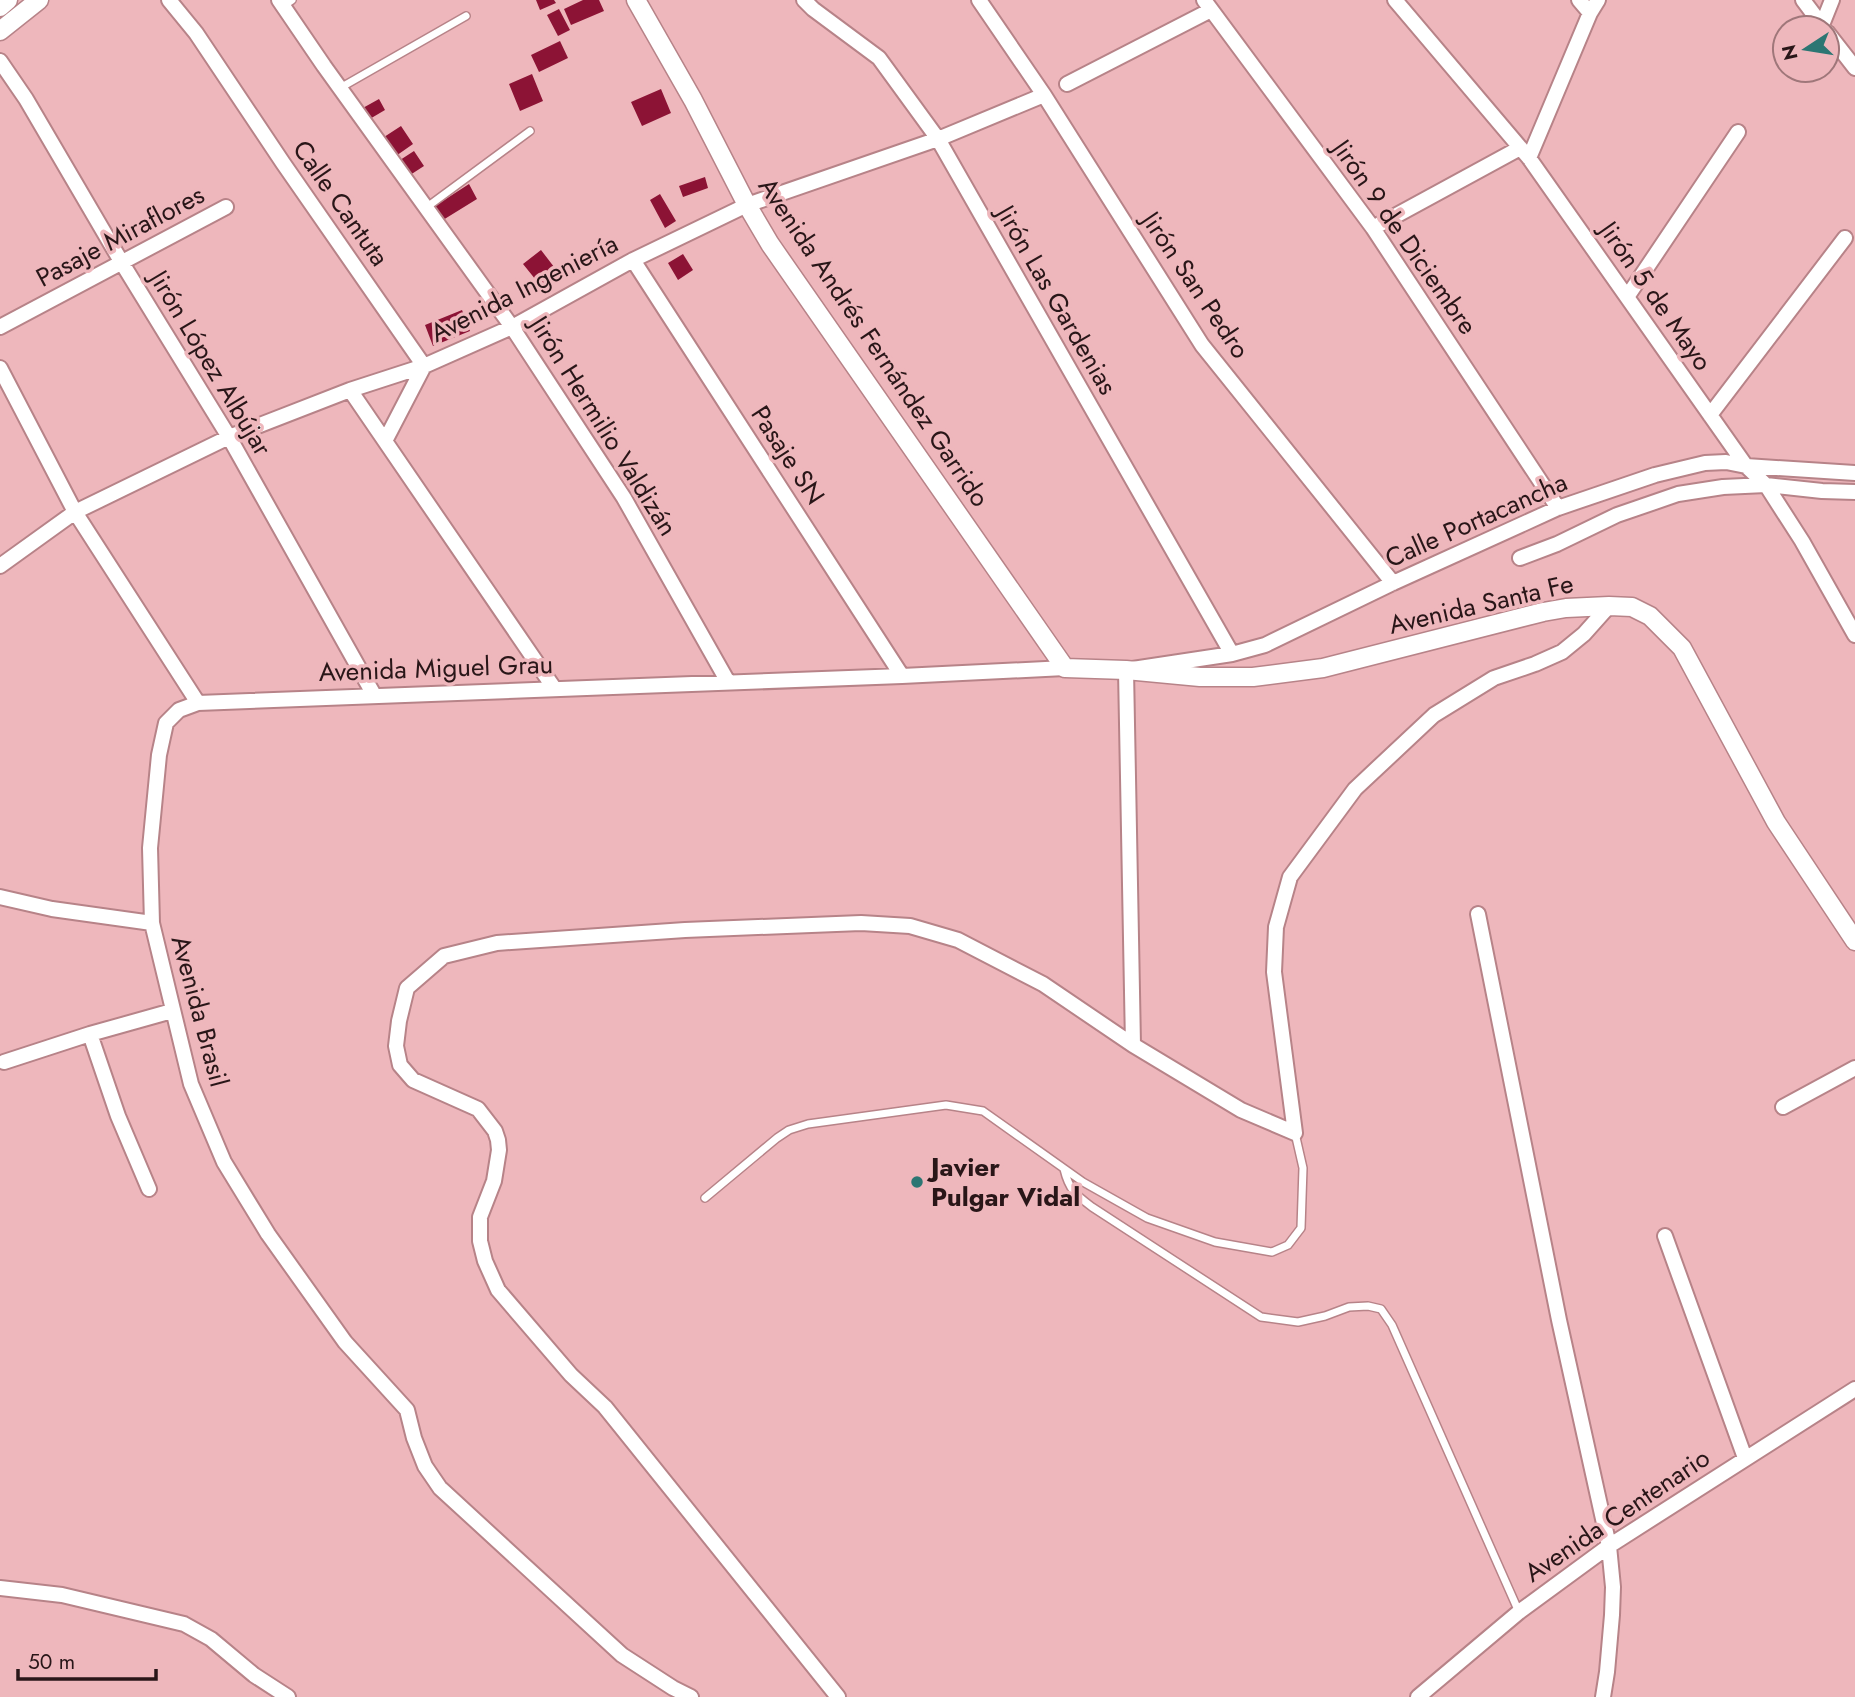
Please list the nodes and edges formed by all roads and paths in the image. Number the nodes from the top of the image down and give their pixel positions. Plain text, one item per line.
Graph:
1 (8, 0) edge
2 (39, 0) edge
3 (169, 0) edge
4 (636, 0) edge
5 (804, 0) edge
6 (979, 0) edge
7 (1395, 0) edge
8 (1579, 0) edge
9 (285, 2) edge
10 (1208, 5) edge
11 (1594, 6) edge
12 (0, 7) edge
13 (466, 16) dead end
14 (0, 32) edge
15 (1841, 50) edge
16 (0, 61) edge
17 (1855, 68) edge
18 (1067, 83) dead end
19 (340, 88) junction
20 (1044, 95) junction
21 (530, 131) dead end
22 (1738, 132) dead end
23 (938, 139) junction
24 (1525, 153) junction
25 (747, 205) junction
26 (226, 207) dead end
27 (427, 207) junction
28 (1373, 228) junction
29 (1845, 238) dead end
30 (633, 260) junction
31 (122, 263) junction
32 (1628, 297) junction
33 (0, 327) edge
34 (512, 327) junction
35 (424, 366) junction
36 (0, 368) edge
37 (350, 390) junction
38 (1710, 415) junction
39 (229, 437) junction
40 (385, 441) junction
41 (1746, 466) junction
42 (1855, 473) edge
43 (1766, 485) junction
44 (1855, 492) edge
45 (1558, 508) junction
46 (75, 512) junction
47 (1520, 558) dead end
48 (0, 565) edge
49 (1393, 583) junction
50 (1609, 606) junction
51 (1855, 635) edge
52 (1232, 654) junction
53 (1065, 668) junction
54 (1126, 670) junction
55 (902, 676) junction
56 (728, 682) junction
57 (554, 688) junction
58 (374, 695) junction
59 (198, 702) junction
60 (0, 897) edge
61 (1478, 914) dead end
62 (152, 923) junction
63 (1855, 941) edge
64 (172, 1011) junction
65 (90, 1034) junction
66 (1133, 1045) junction
67 (4, 1062) dead end
68 (1855, 1068) edge
69 (1783, 1107) dead end
70 (1295, 1133) junction
71 (1063, 1169) junction
72 (149, 1189) dead end
73 (705, 1198) dead end
74 (1665, 1236) dead end
75 (1855, 1389) edge
76 (1745, 1458) junction
77 (1609, 1546) junction
78 (0, 1588) edge
79 (1520, 1612) junction
80 (288, 1697) edge
81 (691, 1697) edge
82 (838, 1697) edge
83 (1418, 1697) edge
84 (1603, 1697) edge

1 - 12 street
2 - 14 street
3 - 35 street, Calle Cantuta
4 - 25 street, Avenida Andrés Fernández Garrido
5 - 23 street, Jirón Las Gardenias
6 - 20 street, Jirón San Pedro
7 - 24 street, Jirón 5 de Mayo
8 - 11 street
9 - 19 street, Jirón Hermilio Valdizán
10 - 18 street
10 - 28 street, Jirón 9 de Diciembre
11 - 24 street
13 - 19 lane
15 - 17 street
16 - 31 street, Jirón López Albújar
19 - 27 street, Jirón Hermilio Valdizán
20 - 23 street, Avenida Ingeniería
20 - 49 street, Jirón San Pedro
21 - 27 lane
22 - 32 street
23 - 25 street, Avenida Ingeniería
23 - 52 street, Jirón Las Gardenias
24 - 28 street
24 - 32 street, Jirón 5 de Mayo
25 - 30 street, Avenida Ingeniería
25 - 53 street, Avenida Andrés Fernández Garrido
26 - 31 street, Pasaje Miraflores
27 - 34 street, Jirón Hermilio Valdizán
28 - 45 street, Jirón 9 de Diciembre
29 - 38 street
30 - 34 street, Avenida Ingeniería
30 - 55 street, Pasaje SN
31 - 33 street, Pasaje Miraflores
31 - 39 street, Jirón López Albújar
32 - 38 street, Jirón 5 de Mayo
34 - 35 street, Avenida Ingeniería
34 - 56 street, Jirón Hermilio Valdizán
35 - 37 street, Avenida Ingeniería
35 - 40 street
36 - 46 street
37 - 39 street, Avenida Ingeniería
37 - 40 street
38 - 41 street, Jirón 5 de Mayo
39 - 46 street, Avenida Ingeniería
39 - 58 street, Jirón López Albújar
40 - 57 street
41 - 42 street, Calle Portacancha
41 - 43 street, Jirón 5 de Mayo
41 - 45 street, Calle Portacancha
43 - 44 street
43 - 47 street
43 - 51 street, Jirón 5 de Mayo
45 - 49 street, Calle Portacancha
46 - 48 street, Avenida Ingeniería
46 - 59 street
49 - 52 street, Calle Portacancha
50 - 54 street, Avenida Santa Fe
50 - 63 street, Avenida Santa Fe
50 - 70 street
52 - 54 street, Calle Portacancha
53 - 54 street, Avenida Santa Fe
53 - 55 street, Avenida Miguel Grau
54 - 66 street
55 - 56 street, Avenida Miguel Grau
56 - 57 street, Avenida Miguel Grau
57 - 58 street, Avenida Miguel Grau
58 - 59 street, Avenida Miguel Grau
59 - 62 street, Avenida Brasil
60 - 62 street
61 - 77 street
62 - 64 street, Avenida Brasil
64 - 65 street
64 - 81 street, Avenida Brasil
65 - 67 street
65 - 72 street
66 - 70 street
66 - 82 street
68 - 69 street
70 - 71 lane
71 - 73 lane
71 - 79 lane
74 - 76 street
75 - 76 street, Avenida Centenario
76 - 77 street, Avenida Centenario
77 - 79 street, Avenida Centenario
77 - 84 street
78 - 80 street
79 - 83 street, Avenida Centenario

